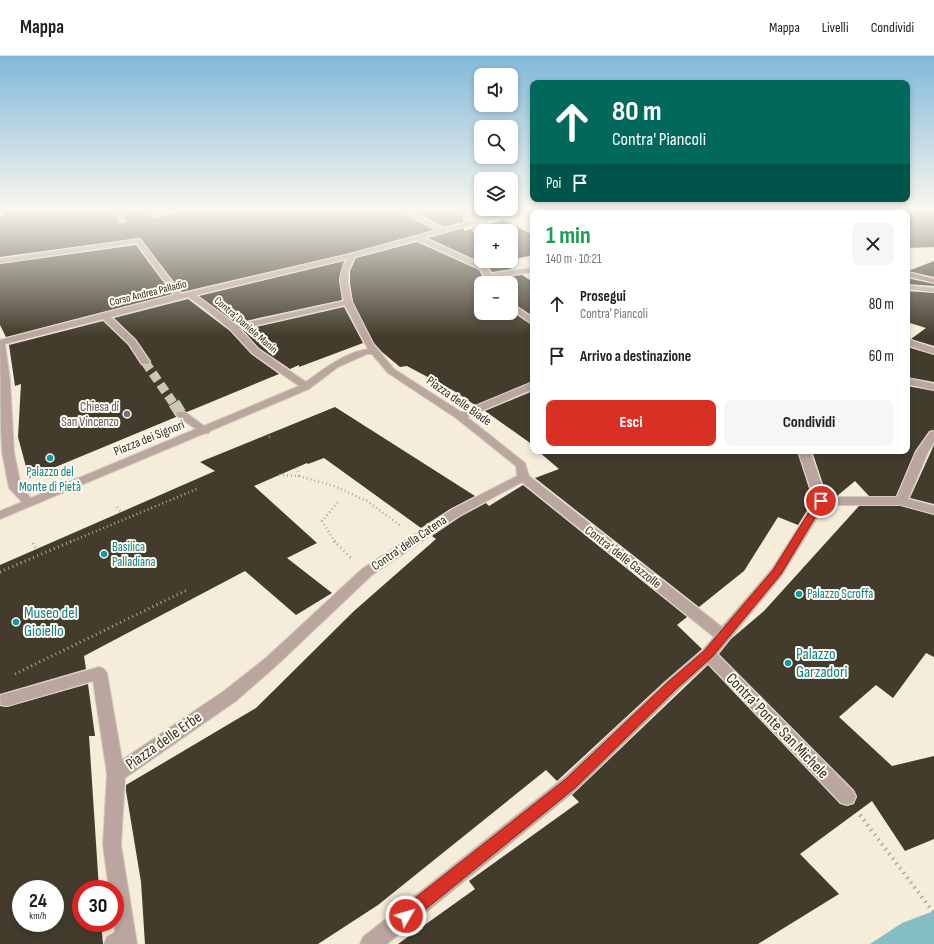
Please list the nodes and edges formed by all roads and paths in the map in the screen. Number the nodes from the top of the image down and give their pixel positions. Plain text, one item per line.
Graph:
1 (59, 252) edge
2 (147, 252) edge
3 (365, 252) edge
4 (449, 252) edge
5 (352, 256) junction
6 (0, 261) edge
7 (530, 271) edge
8 (910, 275) edge
9 (488, 276) edge
10 (507, 276) edge
11 (934, 281) edge
12 (910, 287) edge
13 (934, 290) edge
14 (189, 294) junction
15 (179, 297) junction
16 (348, 302) junction
17 (518, 310) edge
18 (105, 316) junction
19 (530, 320) edge
20 (234, 328) junction
21 (0, 343) edge
22 (910, 343) edge
23 (374, 351) junction
24 (934, 351) edge
25 (145, 362) tunnel mouth
26 (910, 382) edge
27 (530, 386) edge
28 (307, 387) junction
29 (934, 387) edge
30 (181, 414) tunnel mouth
31 (460, 416) junction
32 (3, 429) edge
33 (205, 431) junction
34 (934, 434) edge
35 (805, 454) edge
36 (296, 467) dead end
37 (279, 475) dead end
38 (299, 476) junction
39 (523, 477) junction
40 (197, 489) dead end
41 (339, 501) dead end
42 (821, 501) junction
43 (901, 501) junction
44 (30, 503) junction
45 (116, 507) dead end
46 (934, 510) edge
47 (121, 512) dead end
48 (0, 515) edge
49 (418, 537) junction
50 (33, 543) dead end
51 (36, 549) dead end
52 (0, 572) edge
53 (367, 572) junction
54 (187, 590) dead end
55 (308, 627) joint
56 (723, 636) junction
57 (708, 654) junction
58 (14, 675) dead end
59 (7, 700) dead end
60 (116, 774) junction
61 (847, 797) joint
62 (934, 913) edge
63 (122, 942) edge
64 (370, 944) edge

1 - 6 street
2 - 15 street
3 - 5 street, Corso Andrea Palladio
4 - 9 street
5 - 14 street, Corso Andrea Palladio
5 - 16 street, Piazza delle Biade
7 - 10 street
8 - 11 street
12 - 13 lane
14 - 15 street, Corso Andrea Palladio
14 - 20 street, Contra' Daniele Manin
15 - 18 street, Corso Andrea Palladio
16 - 20 street
16 - 23 street, Piazza delle Biade
17 - 19 street
18 - 21 street, Corso Andrea Palladio
18 - 25 street
20 - 28 street, Contra' Daniele Manin
21 - 32 street
22 - 24 street
23 - 28 street
23 - 31 street, Piazza delle Biade
26 - 29 street
27 - 31 street
28 - 33 street, Piazza dei Signori
30 - 33 street
31 - 39 street, Piazza delle Biade
32 - 44 street
33 - 44 street, Piazza dei Signori
34 - 43 street
35 - 42 street
36 - 38 path
37 - 38 path
38 - 49 path
39 - 49 street, Contra' della Catena
39 - 56 street, Contra' delle Gazzolle
40 - 52 path
41 - 53 path
42 - 43 street
42 - 56 street
43 - 46 street
44 - 48 street, Piazza dei Signori
45 - 47 path
49 - 53 street, Contra' della Catena
50 - 51 path
53 - 55 street, Contra' della Catena
54 - 58 path
55 - 60 street, Piazza delle Erbe
56 - 57 street
57 - 61 street, Contra' Ponte San Michele
57 - 64 street
59 - 60 street, Piazza delle Erbe
60 - 63 street
61 - 62 path

